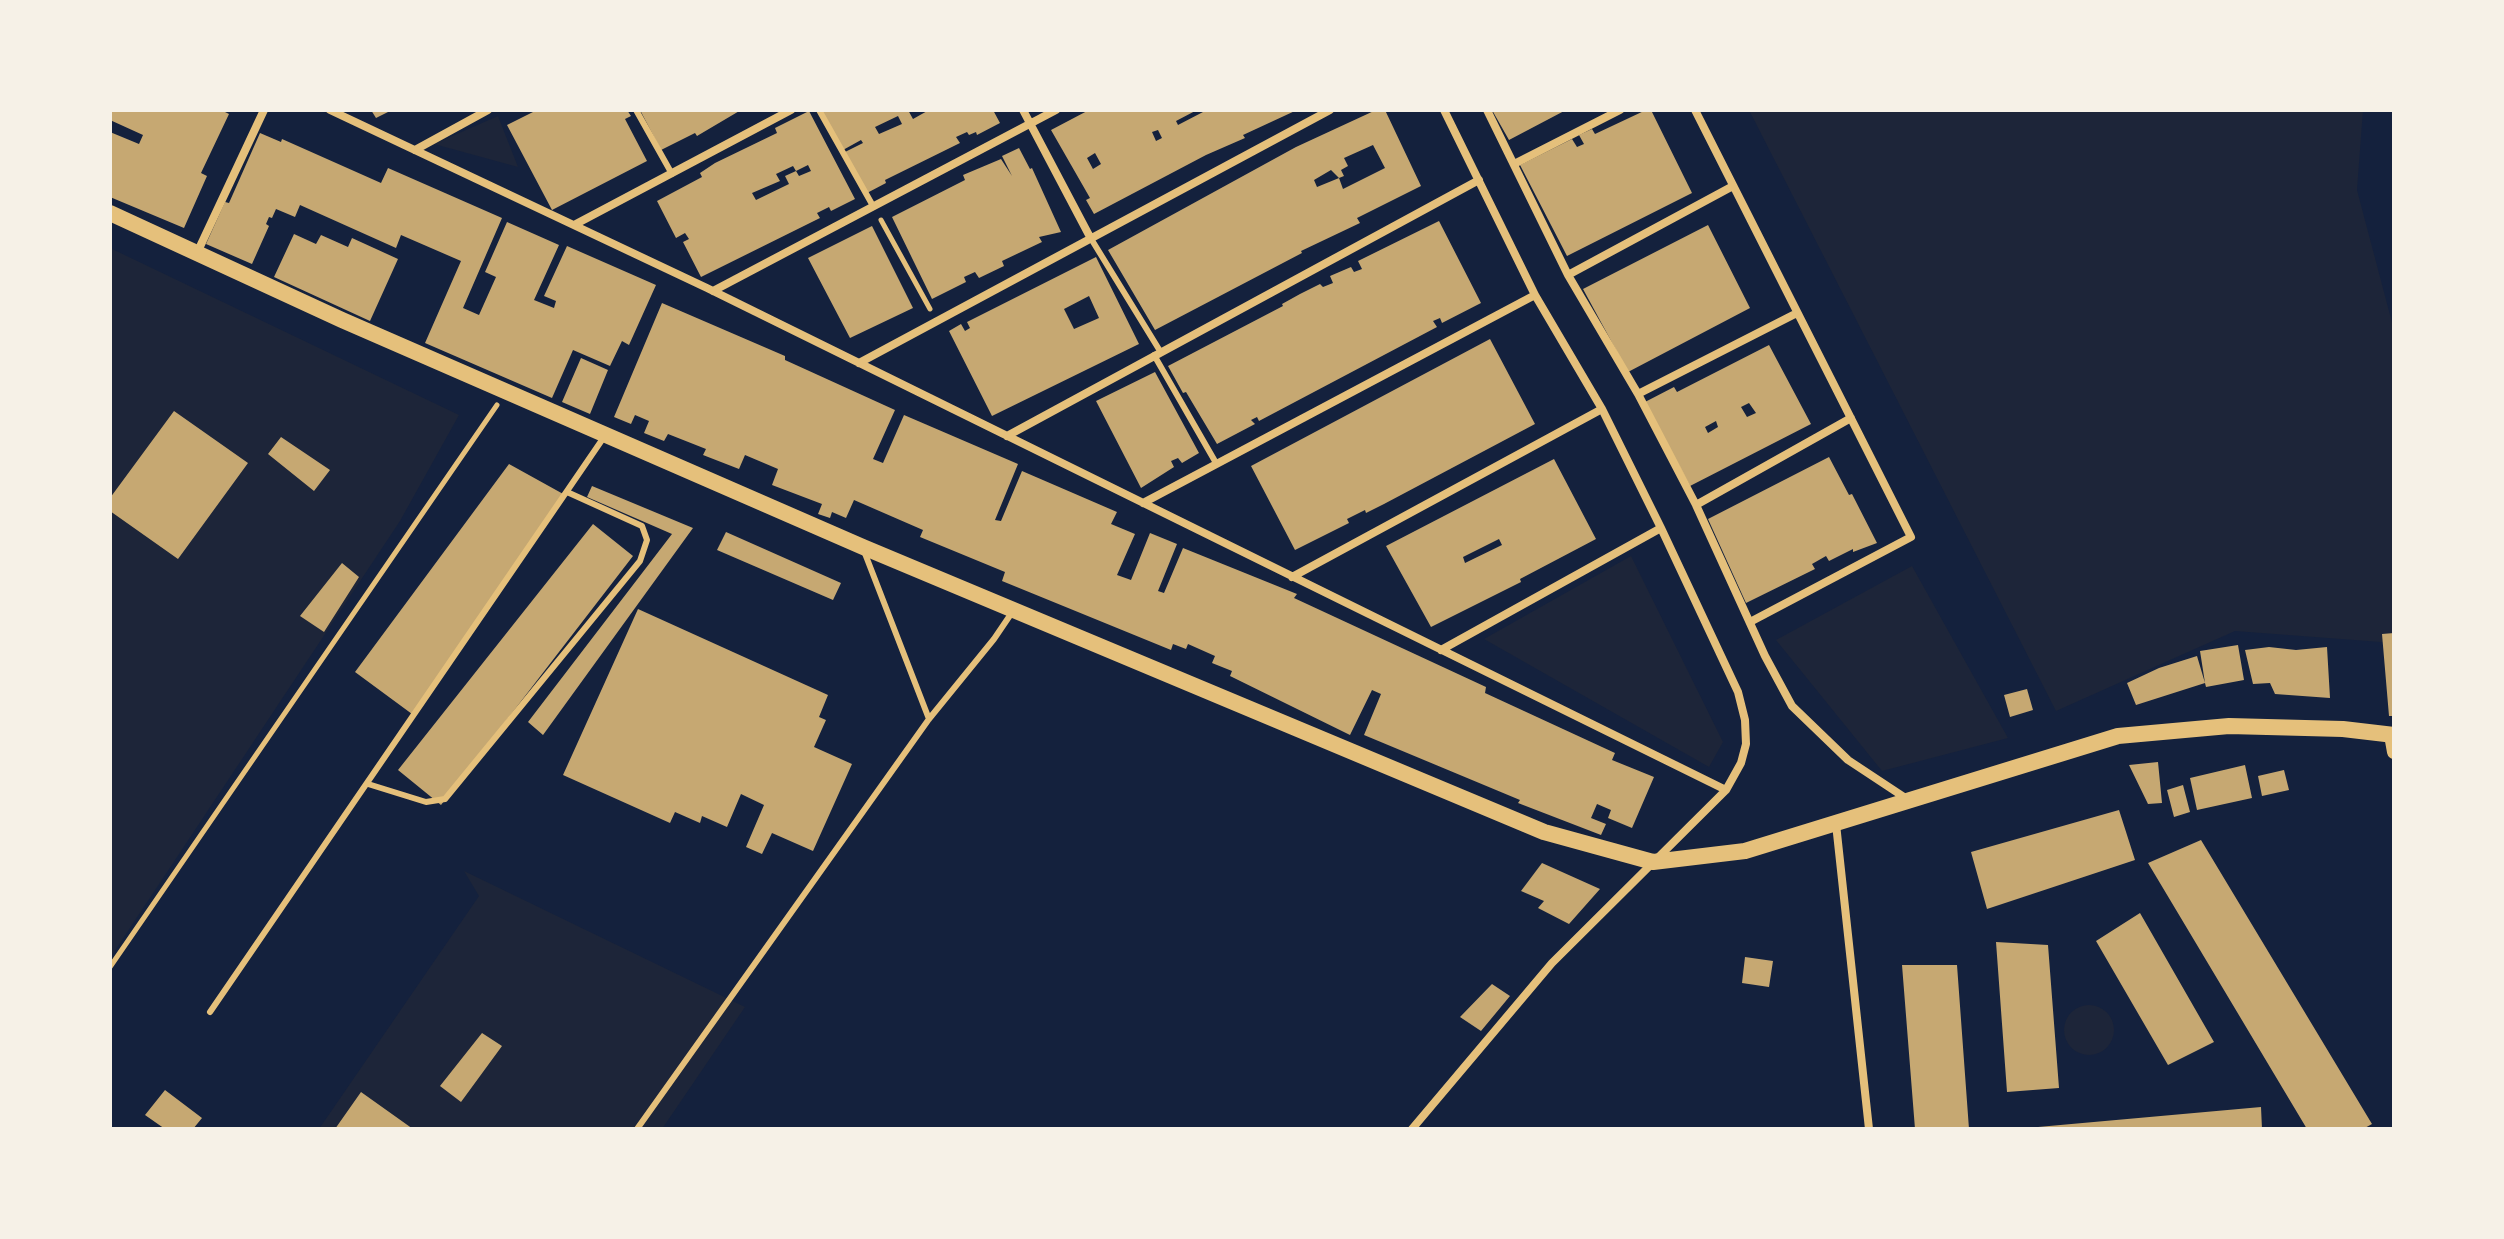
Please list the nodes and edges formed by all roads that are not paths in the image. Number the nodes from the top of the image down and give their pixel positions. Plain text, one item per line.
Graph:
1 (264, 110) edge
2 (330, 110) edge
3 (488, 110) edge
4 (636, 110) edge
5 (791, 110) edge
6 (819, 110) edge
7 (1023, 110) edge
8 (1056, 110) edge
9 (1330, 110) edge
10 (1444, 110) edge
11 (1487, 110) edge
12 (1620, 110) edge
13 (1695, 110) edge
14 (1030, 123) junction
15 (415, 150) junction
16 (1514, 164) junction
17 (672, 174) junction
18 (1479, 180) junction
19 (1733, 186) junction
20 (873, 206) junction
21 (110, 213) edge
22 (574, 225) junction
23 (1090, 237) junction
24 (197, 253) junction
25 (1568, 275) junction
26 (713, 291) junction
27 (1535, 295) junction
28 (1797, 313) junction
29 (1157, 353) junction
30 (859, 363) junction
31 (1638, 394) junction
32 (1602, 409) junction
33 (1851, 418) junction
34 (606, 435) junction
35 (1007, 436) junction
36 (1216, 463) junction
37 (567, 492) junction
38 (1143, 503) junction
39 (1696, 505) junction
40 (1661, 528) junction
41 (863, 547) junction
42 (1292, 577) junction
43 (1014, 610) junction
44 (1750, 622) junction
45 (1441, 650) junction
46 (929, 719) junction
47 (2392, 735) edge
48 (2394, 752) edge
49 (368, 784) junction
50 (1726, 790) junction
51 (1907, 800) junction
52 (1836, 822) junction
53 (1653, 862) junction
54 (210, 1012) dead end
55 (637, 1129) edge
56 (1412, 1129) edge
57 (1869, 1129) edge

1 - 24 street
2 - 15 street
3 - 15 street
4 - 17 lane
5 - 17 street
6 - 20 lane
7 - 14 street
8 - 14 street
9 - 23 street
10 - 18 street
11 - 16 street
12 - 16 street
13 - 19 street
14 - 20 street
14 - 23 street
15 - 22 street
16 - 25 street
17 - 22 street
18 - 27 street
18 - 29 street
19 - 25 street
19 - 28 street
20 - 26 street
21 - 24 main road
22 - 26 street
23 - 29 lane
23 - 30 street
24 - 34 main road
25 - 31 street
26 - 30 street
27 - 32 street
27 - 36 street
28 - 31 street
28 - 33 street
29 - 35 street
29 - 36 lane
30 - 35 street
31 - 39 street
32 - 40 street
32 - 42 street
33 - 39 street
33 - 44 street
34 - 37 lane
34 - 41 main road
35 - 38 street
36 - 38 street
37 - 49 lane
37 - 49 lane
38 - 42 street
39 - 44 street
40 - 45 street
40 - 50 street
41 - 43 main road
41 - 46 lane
42 - 45 street
43 - 46 lane
43 - 53 main road
44 - 51 street
45 - 50 street
46 - 55 lane
47 - 48 street
47 - 51 main road
49 - 54 lane
50 - 53 street
51 - 52 main road
52 - 53 main road
52 - 57 street
53 - 56 street

